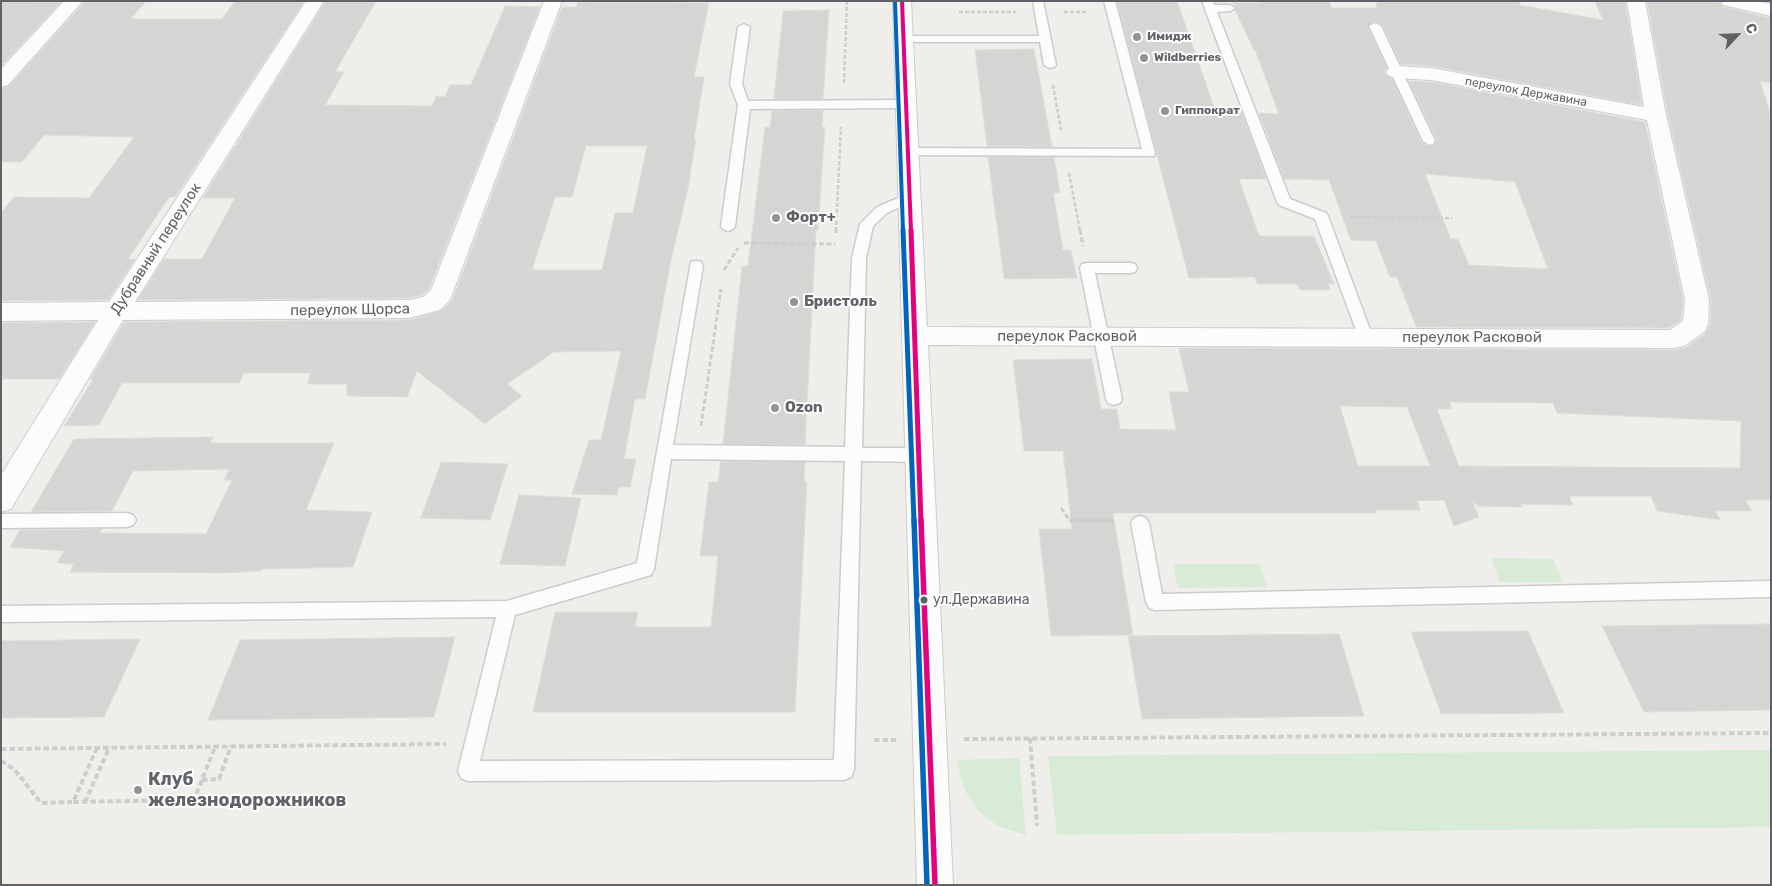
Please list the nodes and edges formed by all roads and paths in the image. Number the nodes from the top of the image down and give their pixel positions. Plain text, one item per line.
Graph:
1 (74, 1) edge
2 (315, 1) edge
3 (553, 1) edge
4 (902, 1) edge
5 (1038, 1) edge
6 (1109, 1) edge
7 (1636, 1) edge
8 (1730, 1) edge
9 (1208, 5) edge
10 (1230, 8) dead end
11 (1771, 10) edge
12 (1375, 26) dead end
13 (744, 27) dead end
14 (904, 39) junction
15 (1045, 39) junction
16 (1050, 65) joint
17 (1396, 72) junction
18 (1, 81) edge
19 (906, 104) junction
20 (744, 105) junction
21 (1656, 115) junction
22 (1429, 141) dead end
23 (908, 152) junction
24 (1065, 153) junction
25 (910, 196) junction
26 (1321, 216) junction
27 (1452, 218) dead end
28 (728, 226) dead end
29 (836, 244) dead end
30 (696, 266) dead end
31 (1087, 268) junction
32 (1130, 268) dead end
33 (722, 279) dead end
34 (721, 288) dead end
35 (1, 312) edge
36 (115, 313) junction
37 (915, 336) junction
38 (1101, 337) junction
39 (1366, 338) junction
40 (1114, 399) dead end
41 (664, 452) junction
42 (698, 453) junction
43 (853, 454) junction
44 (919, 455) junction
45 (1, 500) edge
46 (1061, 508) dead end
47 (127, 520) dead end
48 (1, 521) edge
49 (1140, 523) joint
50 (1771, 589) edge
51 (507, 609) junction
52 (1, 614) edge
53 (1771, 733) edge
54 (1030, 738) junction
55 (957, 739) dead end
56 (474, 743) junction
57 (215, 746) junction
58 (231, 746) junction
59 (97, 748) junction
60 (109, 748) junction
61 (1, 749) edge
62 (1, 761) edge
63 (202, 780) junction
64 (73, 802) junction
65 (85, 802) junction
66 (1037, 826) dead end
67 (935, 885) edge

1 - 18 street
2 - 36 street, Дубравный переулок
3 - 36 street, переулок Щорса
4 - 14 street
5 - 15 lane
6 - 24 lane
7 - 21 street, переулок Расковой
8 - 11 street
9 - 10 lane
9 - 26 lane
12 - 17 lane
13 - 20 lane
14 - 15 lane
14 - 19 street
15 - 16 lane
16 - 24 path
17 - 21 street, переулок Державина
17 - 22 lane
19 - 20 lane
19 - 23 street
20 - 28 lane
21 - 39 street, переулок Расковой
23 - 24 lane
23 - 25 street
24 - 31 path
25 - 37 street
25 - 43 lane
26 - 27 path
26 - 39 lane
29 - 33 path
30 - 41 lane
31 - 32 lane
31 - 38 lane
34 - 42 path
35 - 36 street, переулок Щорса
36 - 45 street, Дубравный переулок
37 - 38 street, переулок Расковой
37 - 44 street
38 - 39 street, переулок Расковой
38 - 40 lane
41 - 42 lane
41 - 51 lane
42 - 43 lane
43 - 44 lane
43 - 56 lane
44 - 67 street
46 - 49 path
47 - 48 lane
49 - 50 lane
51 - 52 lane
51 - 56 lane
53 - 54 path
54 - 55 path
54 - 66 path
56 - 58 path
57 - 58 path
57 - 60 path
57 - 63 path
58 - 63 path
59 - 60 path
59 - 61 path
59 - 64 path
60 - 65 path
62 - 64 path
63 - 65 path
64 - 65 path

